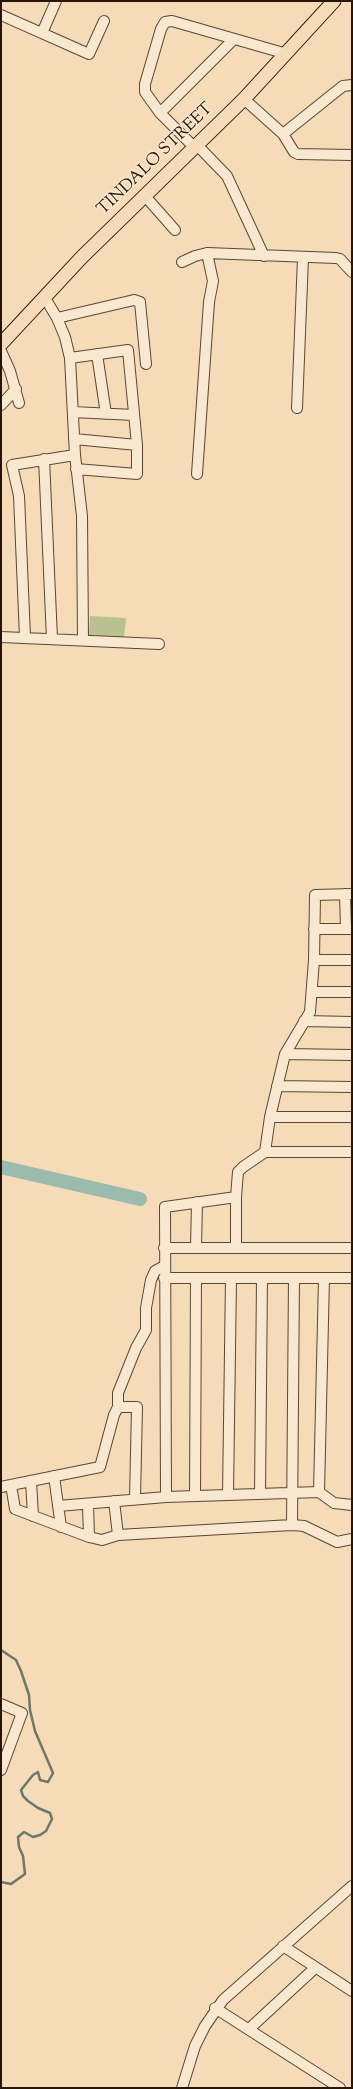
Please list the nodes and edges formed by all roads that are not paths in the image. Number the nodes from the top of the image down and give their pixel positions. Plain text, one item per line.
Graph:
1 (56, 1) edge
2 (334, 1) edge
3 (1, 15) edge
4 (104, 21) dead end
5 (42, 32) junction
6 (234, 39) junction
7 (287, 54) junction
8 (352, 85) edge
9 (244, 99) junction
10 (160, 113) junction
11 (283, 134) junction
12 (196, 146) junction
13 (351, 152) edge
14 (145, 196) junction
15 (175, 230) dead end
16 (207, 253) junction
17 (264, 256) junction
18 (303, 258) junction
19 (182, 262) dead end
20 (352, 272) edge
21 (45, 298) junction
22 (58, 318) junction
23 (1, 344) edge
24 (1, 351) edge
25 (97, 354) junction
26 (70, 358) junction
27 (146, 364) dead end
28 (16, 389) junction
29 (19, 403) dead end
30 (1, 405) edge
31 (297, 408) dead end
32 (73, 412) junction
33 (106, 414) junction
34 (134, 415) junction
35 (74, 439) junction
36 (137, 445) junction
37 (75, 455) junction
38 (44, 459) junction
39 (76, 469) junction
40 (197, 474) dead end
41 (1, 637) edge
42 (25, 637) junction
43 (52, 638) junction
44 (83, 640) junction
45 (159, 644) dead end
46 (349, 894) edge
47 (314, 929) junction
48 (349, 929) edge
49 (314, 960) junction
50 (352, 960) edge
51 (312, 992) junction
52 (352, 992) edge
53 (304, 1021) junction
54 (352, 1022) edge
55 (285, 1054) junction
56 (352, 1055) edge
57 (277, 1086) junction
58 (352, 1087) edge
59 (270, 1117) junction
60 (352, 1117) edge
61 (264, 1152) junction
62 (352, 1152) edge
63 (236, 1198) junction
64 (197, 1202) junction
65 (164, 1248) junction
66 (196, 1248) junction
67 (236, 1248) junction
68 (352, 1248) edge
69 (164, 1266) junction
70 (164, 1278) junction
71 (196, 1278) junction
72 (231, 1278) junction
73 (262, 1278) junction
74 (294, 1278) junction
75 (324, 1278) junction
76 (352, 1278) edge
77 (164, 1328) junction
78 (146, 1330) junction
79 (118, 1407) junction
80 (54, 1476) junction
81 (31, 1481) junction
82 (12, 1485) junction
83 (1, 1487) edge
84 (319, 1492) junction
85 (292, 1493) junction
86 (260, 1494) junction
87 (228, 1495) junction
88 (195, 1496) junction
89 (166, 1497) junction
90 (135, 1499) junction
91 (114, 1501) junction
92 (88, 1504) junction
93 (352, 1505) edge
94 (58, 1506) junction
95 (33, 1516) junction
96 (292, 1525) junction
97 (61, 1527) junction
98 (118, 1535) junction
99 (89, 1537) junction
100 (352, 1539) edge
101 (1, 1704) edge
102 (2, 1766) edge
103 (352, 1886) edge
104 (283, 1946) junction
105 (315, 1968) junction
106 (352, 1991) edge
107 (215, 2008) junction
108 (248, 2029) junction
109 (182, 2088) edge
110 (340, 2088) edge

1 - 5 street
2 - 7 main road, TINDALO STREET
3 - 5 street
4 - 5 street
6 - 7 street
6 - 10 street
6 - 10 street
7 - 9 main road, TINDALO STREET
8 - 11 street
9 - 11 street
9 - 12 main road, TINDALO STREET
10 - 12 street
11 - 13 street
12 - 14 main road, TINDALO STREET
12 - 17 street
14 - 15 street
14 - 21 main road, TINDALO STREET
16 - 17 street
16 - 19 street
16 - 40 street
17 - 18 street
18 - 20 street
18 - 31 street
21 - 22 street
21 - 23 main road, TINDALO STREET
22 - 26 street
22 - 27 street
24 - 28 street
25 - 26 street
25 - 33 street
25 - 34 street
26 - 32 street
28 - 29 street
28 - 30 street
32 - 33 street
32 - 35 street
33 - 34 street
34 - 36 street
35 - 36 street
35 - 37 street
36 - 39 street
37 - 38 street
37 - 39 street
38 - 42 street
38 - 43 street
39 - 44 street
41 - 42 street
42 - 43 street
43 - 44 street
44 - 45 street
46 - 47 street
46 - 48 street
47 - 48 street
47 - 49 street
49 - 50 street
49 - 51 street
51 - 52 street
51 - 53 street
53 - 54 street
53 - 55 street
55 - 56 street
55 - 57 street
57 - 58 street
57 - 59 street
59 - 60 street
59 - 61 street
61 - 62 street
61 - 63 street
63 - 64 street
63 - 67 street
64 - 65 street
64 - 66 street
65 - 66 street
65 - 69 street
66 - 67 street
67 - 68 street
69 - 70 street
69 - 78 street
70 - 71 street
70 - 77 street
71 - 72 street
71 - 88 street
72 - 73 street
72 - 87 street
73 - 74 street
73 - 86 street
74 - 75 street
74 - 85 street
75 - 76 street
75 - 84 street
77 - 78 street
77 - 89 street
78 - 79 street
79 - 80 street
79 - 90 street
80 - 81 street
80 - 94 street
81 - 82 street
81 - 95 street
82 - 83 street
82 - 95 street
84 - 85 street
84 - 93 street
85 - 86 street
85 - 96 street
86 - 87 street
87 - 88 street
88 - 89 street
89 - 90 street
90 - 91 street
91 - 92 street
91 - 98 street
92 - 94 street
92 - 99 street
94 - 97 street
95 - 97 street
96 - 98 street
96 - 100 street
97 - 99 street
98 - 99 street
101 - 102 street
103 - 104 street
104 - 105 street
104 - 107 street
105 - 106 street
105 - 108 street
107 - 108 street
107 - 109 street
108 - 110 street

